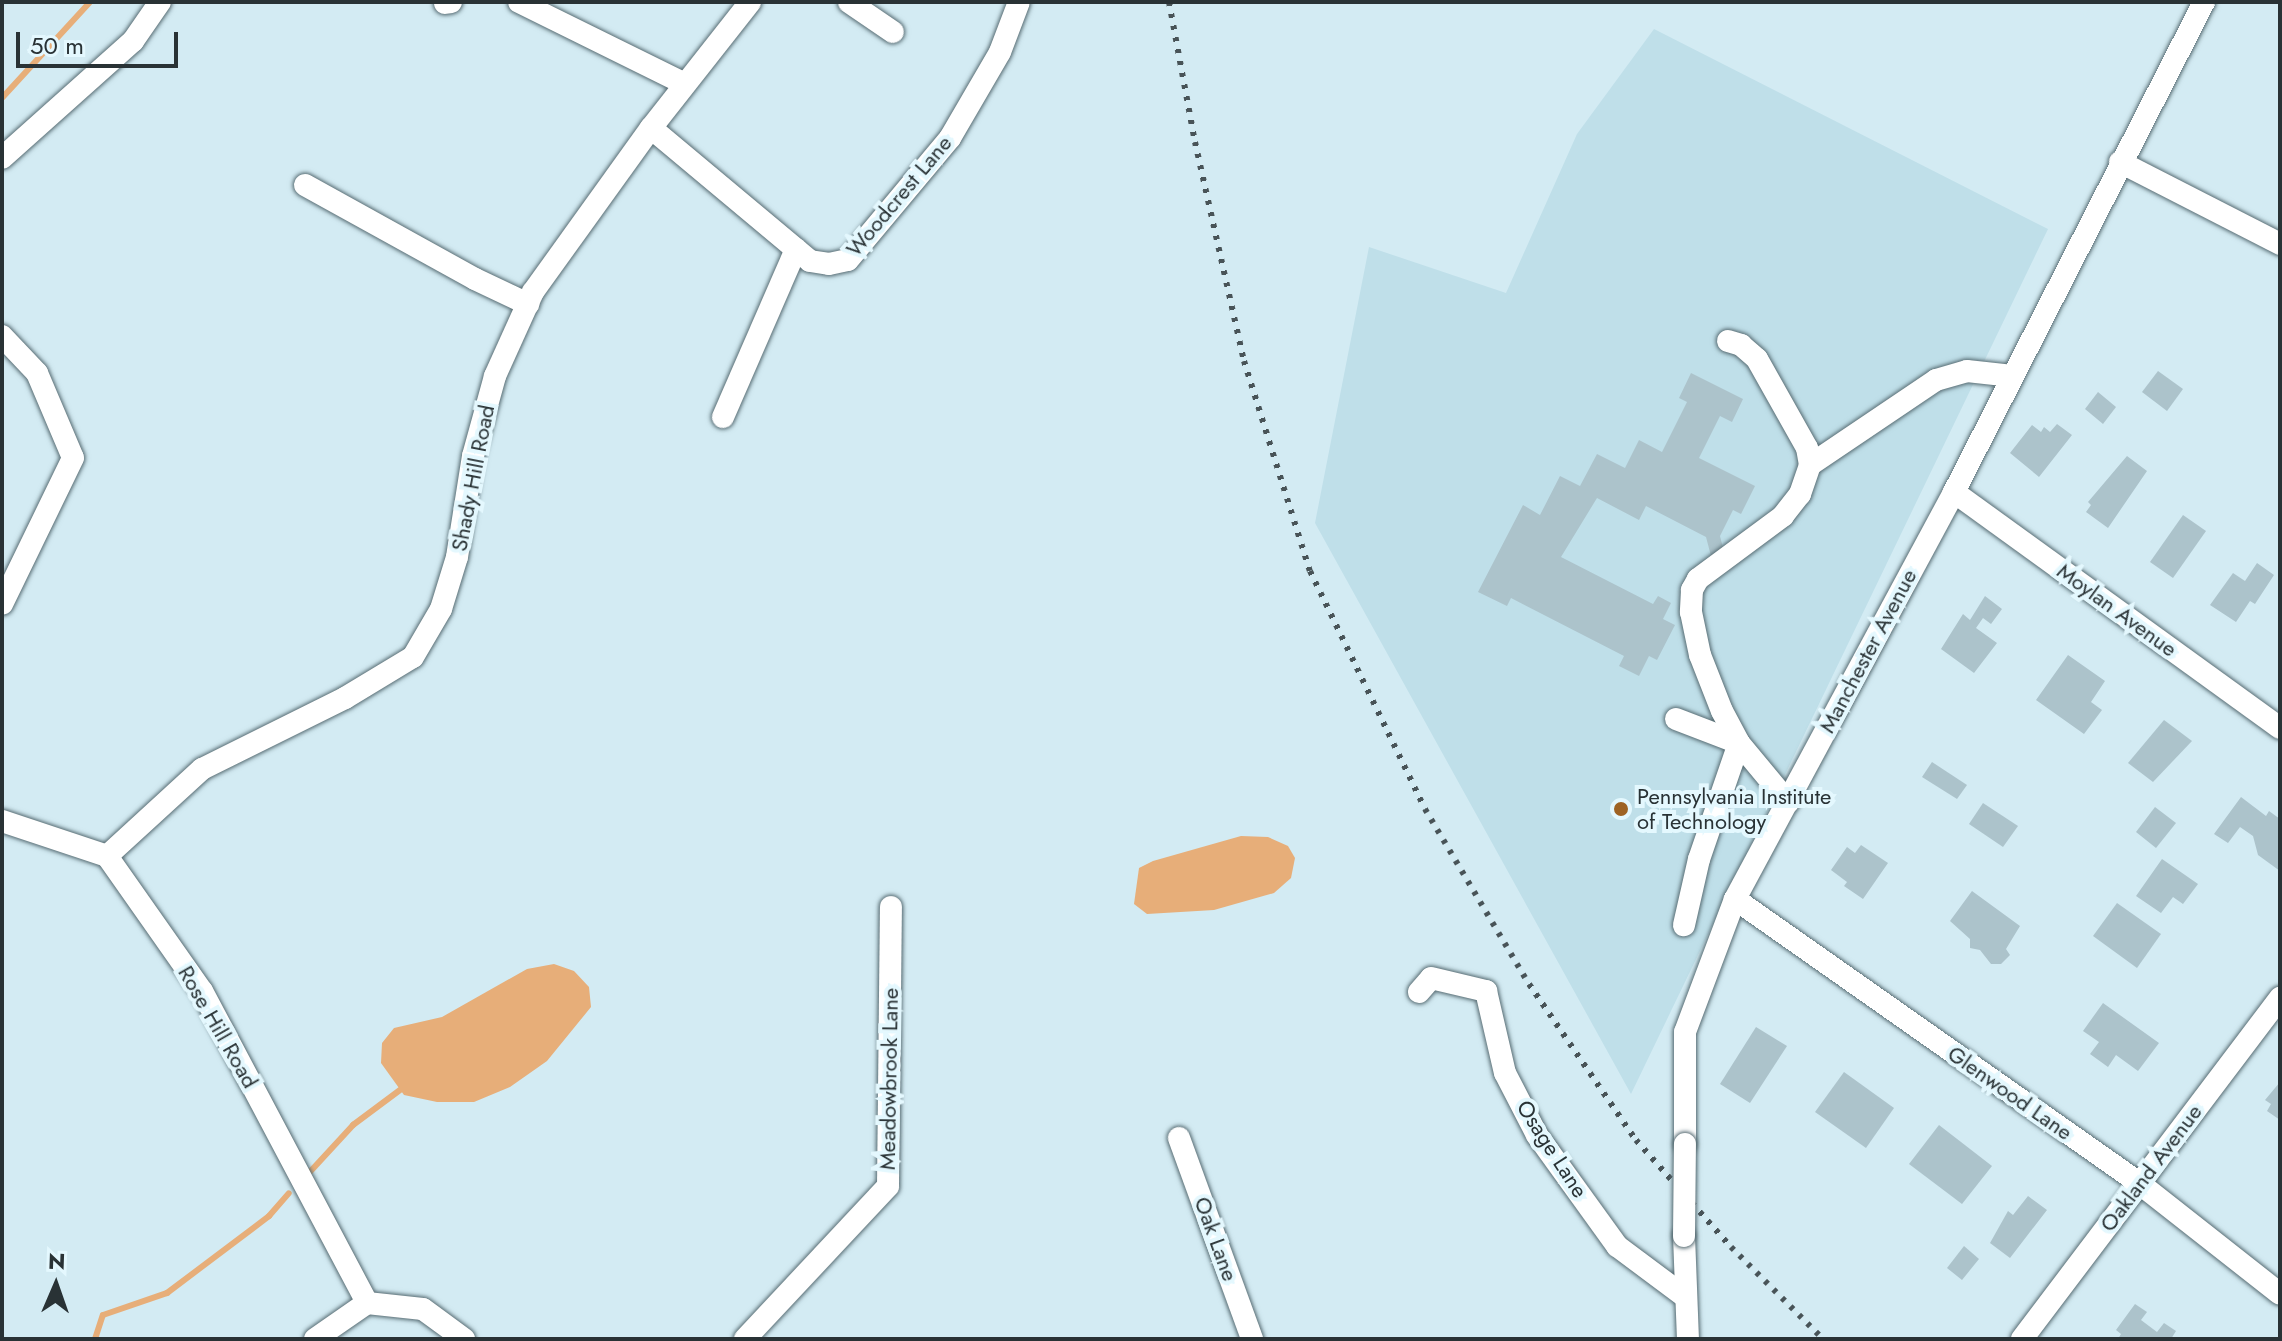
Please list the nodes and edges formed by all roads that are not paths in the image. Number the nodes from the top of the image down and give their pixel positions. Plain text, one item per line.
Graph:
1 (160, 2) edge
2 (451, 2) edge
3 (519, 2) edge
4 (750, 2) edge
5 (849, 2) edge
6 (1019, 2) edge
7 (2204, 2) edge
8 (445, 3) edge
9 (893, 32) dead end
10 (685, 84) junction
11 (651, 128) junction
12 (2, 158) edge
13 (2120, 162) junction
14 (305, 185) dead end
15 (2280, 244) edge
16 (796, 249) junction
17 (528, 304) junction
18 (2, 336) edge
19 (1728, 341) dead end
20 (2013, 376) junction
21 (723, 417) dead end
22 (1810, 465) junction
23 (1954, 492) junction
24 (2, 604) edge
25 (1676, 719) dead end
26 (2280, 728) edge
27 (1739, 743) junction
28 (1788, 802) junction
29 (2, 821) edge
30 (107, 856) junction
31 (1735, 899) junction
32 (891, 907) dead end
33 (1684, 925) dead end
34 (1419, 992) dead end
35 (2280, 998) edge
36 (1179, 1138) dead end
37 (2139, 1183) junction
38 (2280, 1294) edge
39 (1684, 1296) junction
40 (367, 1303) junction
41 (1693, 1336) edge
42 (315, 1339) edge
43 (464, 1339) edge
44 (745, 1339) edge
45 (1252, 1339) edge
46 (2022, 1339) edge

1 - 12 street
2 - 8 street
3 - 10 street
4 - 10 street, Shady Hill Road
5 - 9 street
6 - 16 street, Woodcrest Lane
7 - 13 street, Manchester Avenue
10 - 11 street, Shady Hill Road
11 - 16 street, Woodcrest Lane
11 - 17 street, Shady Hill Road
13 - 15 street
13 - 20 street, Manchester Avenue
14 - 17 street
16 - 21 street
17 - 30 street, Shady Hill Road
18 - 24 street
19 - 22 street
20 - 22 street
20 - 23 street, Manchester Avenue
22 - 27 street
23 - 26 street, Moylan Avenue
23 - 28 street, Manchester Avenue
25 - 27 street
27 - 28 street
27 - 33 street
28 - 31 street, Manchester Avenue
29 - 30 street
30 - 40 street, Rose Hill Road
31 - 37 street, Glenwood Lane
31 - 39 street, Manchester Avenue, bridge
32 - 44 street, Meadowbrook Lane
34 - 39 street, Osage Lane
35 - 37 street, Oakland Avenue
36 - 45 street, Oak Lane
37 - 38 street, Glenwood Lane
37 - 46 street, Oakland Avenue
39 - 41 street, Manchester Avenue
40 - 42 street
40 - 43 street

